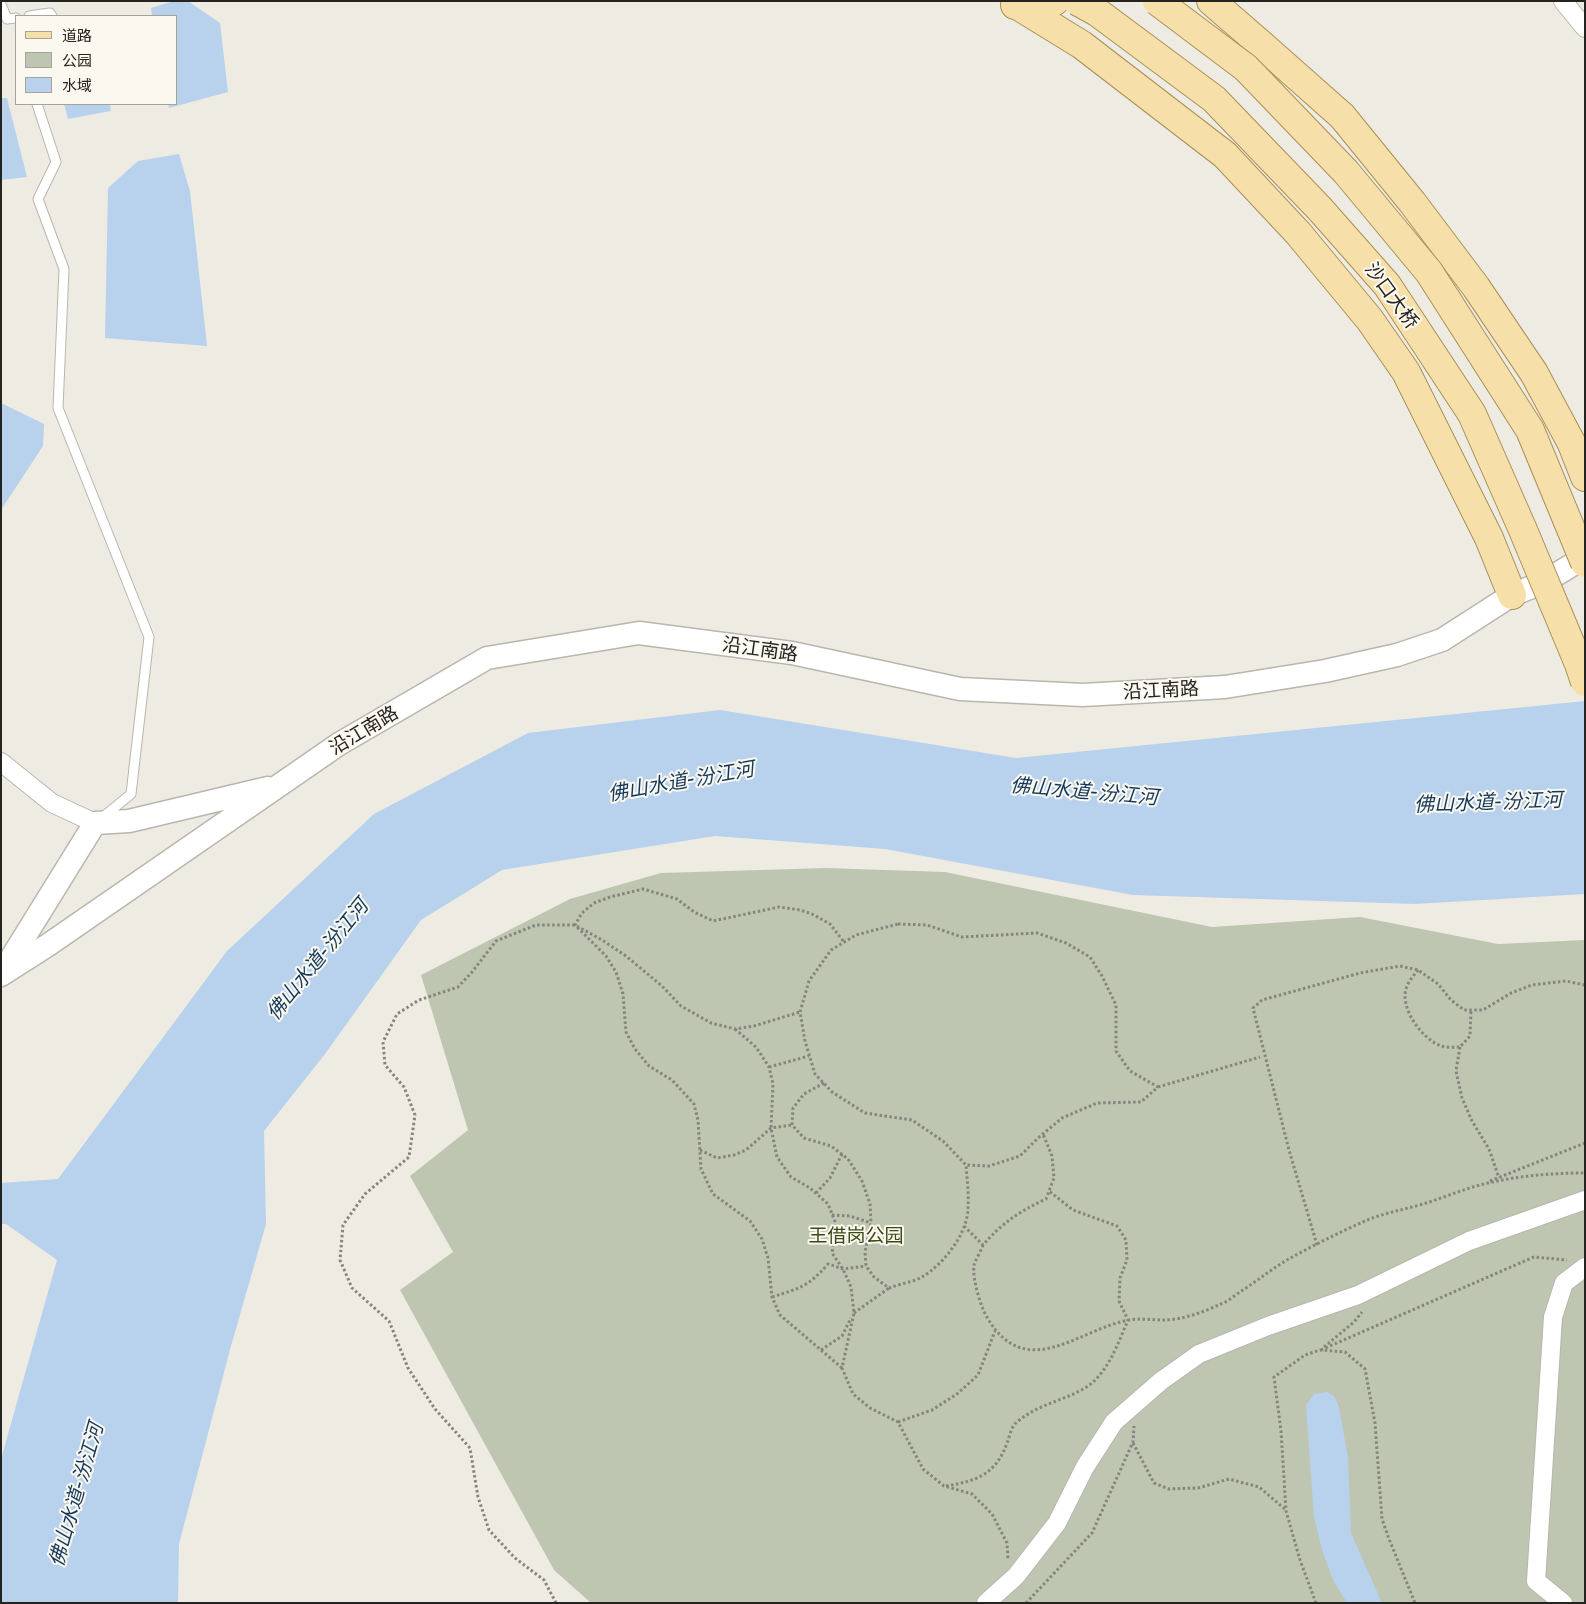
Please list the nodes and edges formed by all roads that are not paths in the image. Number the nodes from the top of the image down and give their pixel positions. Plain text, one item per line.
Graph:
1 (1055, 1) edge
2 (1077, 1) edge
3 (1157, 1) edge
4 (1211, 1) edge
5 (1563, 1) edge
6 (1012, 3) edge
7 (1, 4) edge
8 (36, 15) edge
9 (51, 15) edge
10 (15, 18) edge
11 (1585, 28) edge
12 (37, 105) edge
13 (1585, 477) edge
14 (1585, 557) edge
15 (1585, 564) edge
16 (1512, 596) junction
17 (1585, 682) edge
18 (1, 762) edge
19 (281, 784) junction
20 (95, 823) junction
21 (1, 975) edge
22 (1585, 1200) edge
23 (1584, 1268) edge
24 (986, 1603) edge
25 (1563, 1603) edge

1 - 6 main road
2 - 17 main road, 沙口大桥, bridge
3 - 15 main road, bridge
4 - 13 main road
5 - 11 street
6 - 16 main road
7 - 10 lane
8 - 9 lane
12 - 20 lane
14 - 16 street, 沿江南路
16 - 19 street, 沿江南路
18 - 20 street
19 - 20 street
19 - 21 street, 沿江南路
20 - 21 street
22 - 24 street
23 - 25 street

